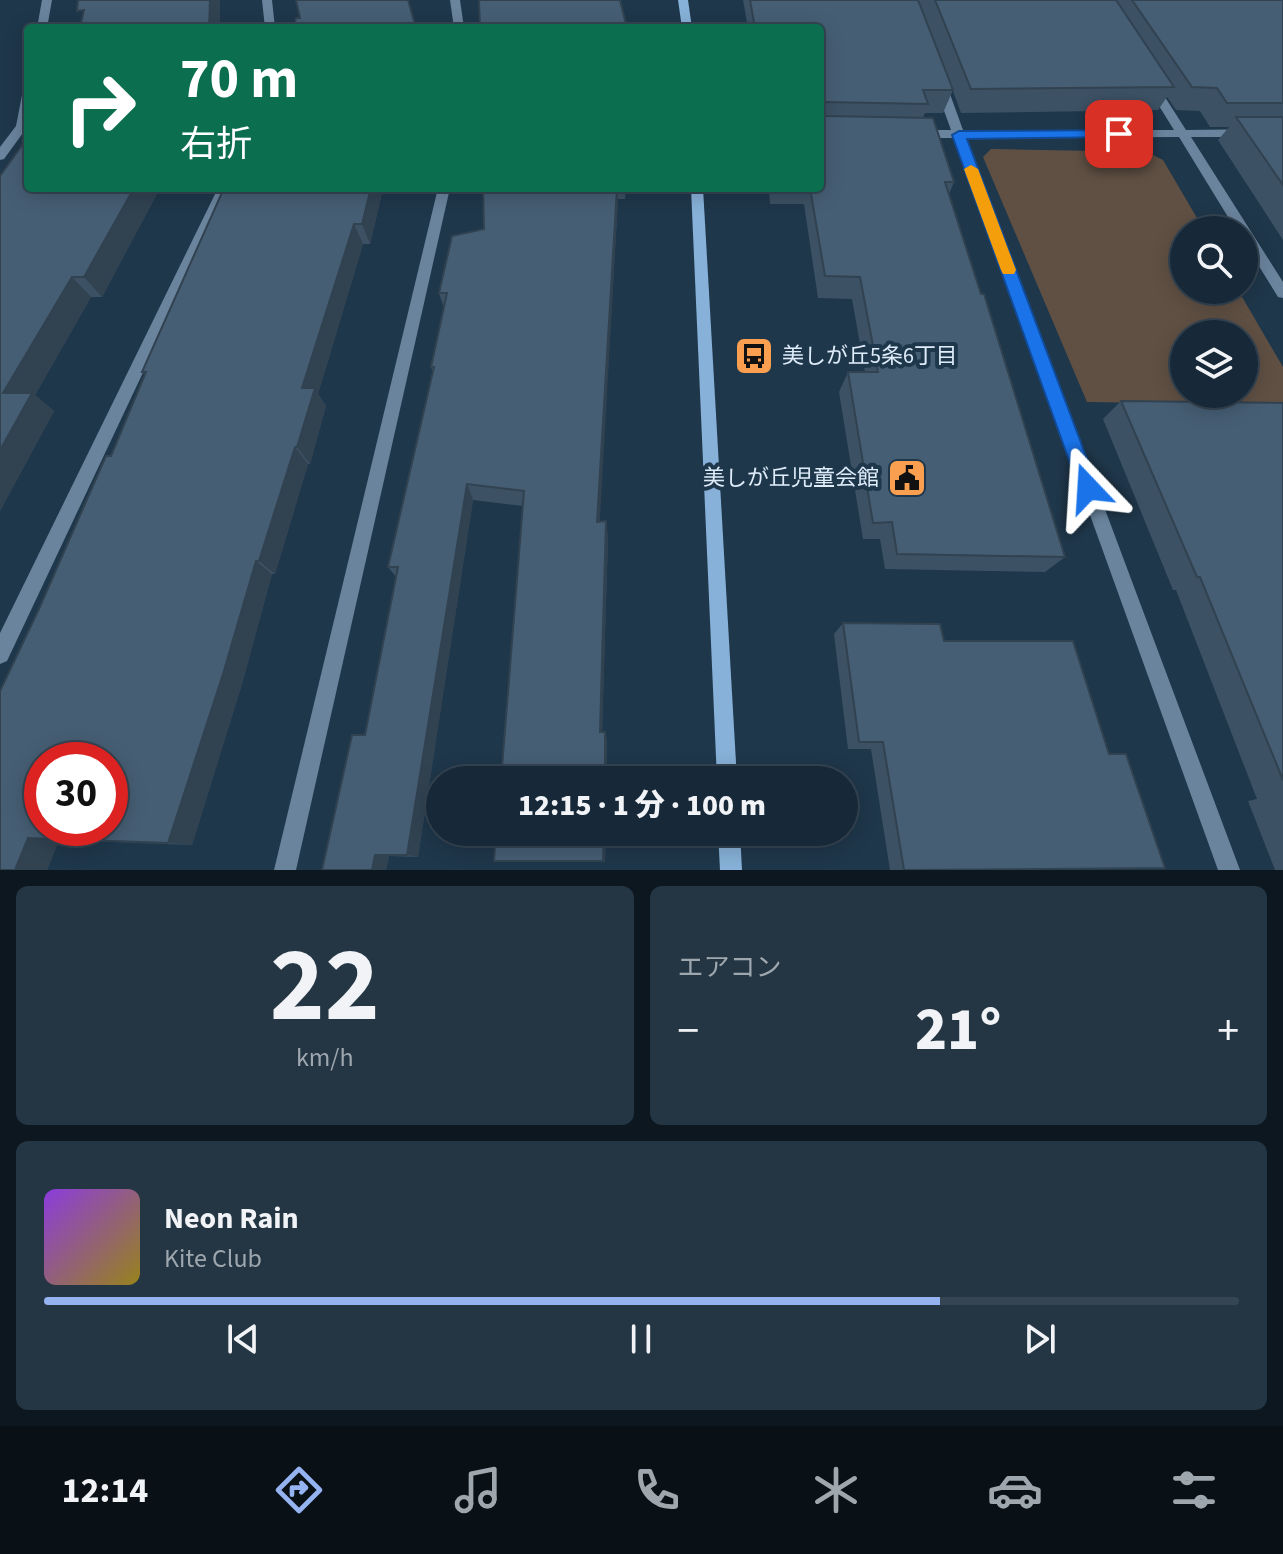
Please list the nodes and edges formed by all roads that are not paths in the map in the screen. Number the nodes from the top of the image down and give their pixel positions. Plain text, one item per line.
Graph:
1 (47, 0) edge
2 (267, 0) edge
3 (455, 0) edge
4 (683, 0) edge
5 (43, 24) edge
6 (270, 24) edge
7 (458, 24) edge
8 (686, 24) edge
9 (934, 66) edge
10 (1148, 80) edge
11 (24, 127) edge
12 (897, 133) edge
13 (1283, 133) edge
14 (1183, 134) junction
15 (959, 135) junction
16 (0, 156) edge
17 (222, 192) edge
18 (443, 192) edge
19 (697, 192) edge
20 (1235, 216) edge
21 (1258, 253) edge
22 (1283, 293) edge
23 (0, 654) edge
24 (726, 766) edge
25 (730, 846) edge
26 (285, 870) edge
27 (731, 870) edge
28 (1229, 870) edge

1 - 5 street
2 - 6 street
3 - 7 street
4 - 8 street
9 - 15 street
10 - 14 street
11 - 16 street
12 - 15 street
13 - 14 street
14 - 15 street
14 - 20 street
15 - 28 street
17 - 23 street
18 - 26 street
19 - 24 street
21 - 22 street
25 - 27 street

